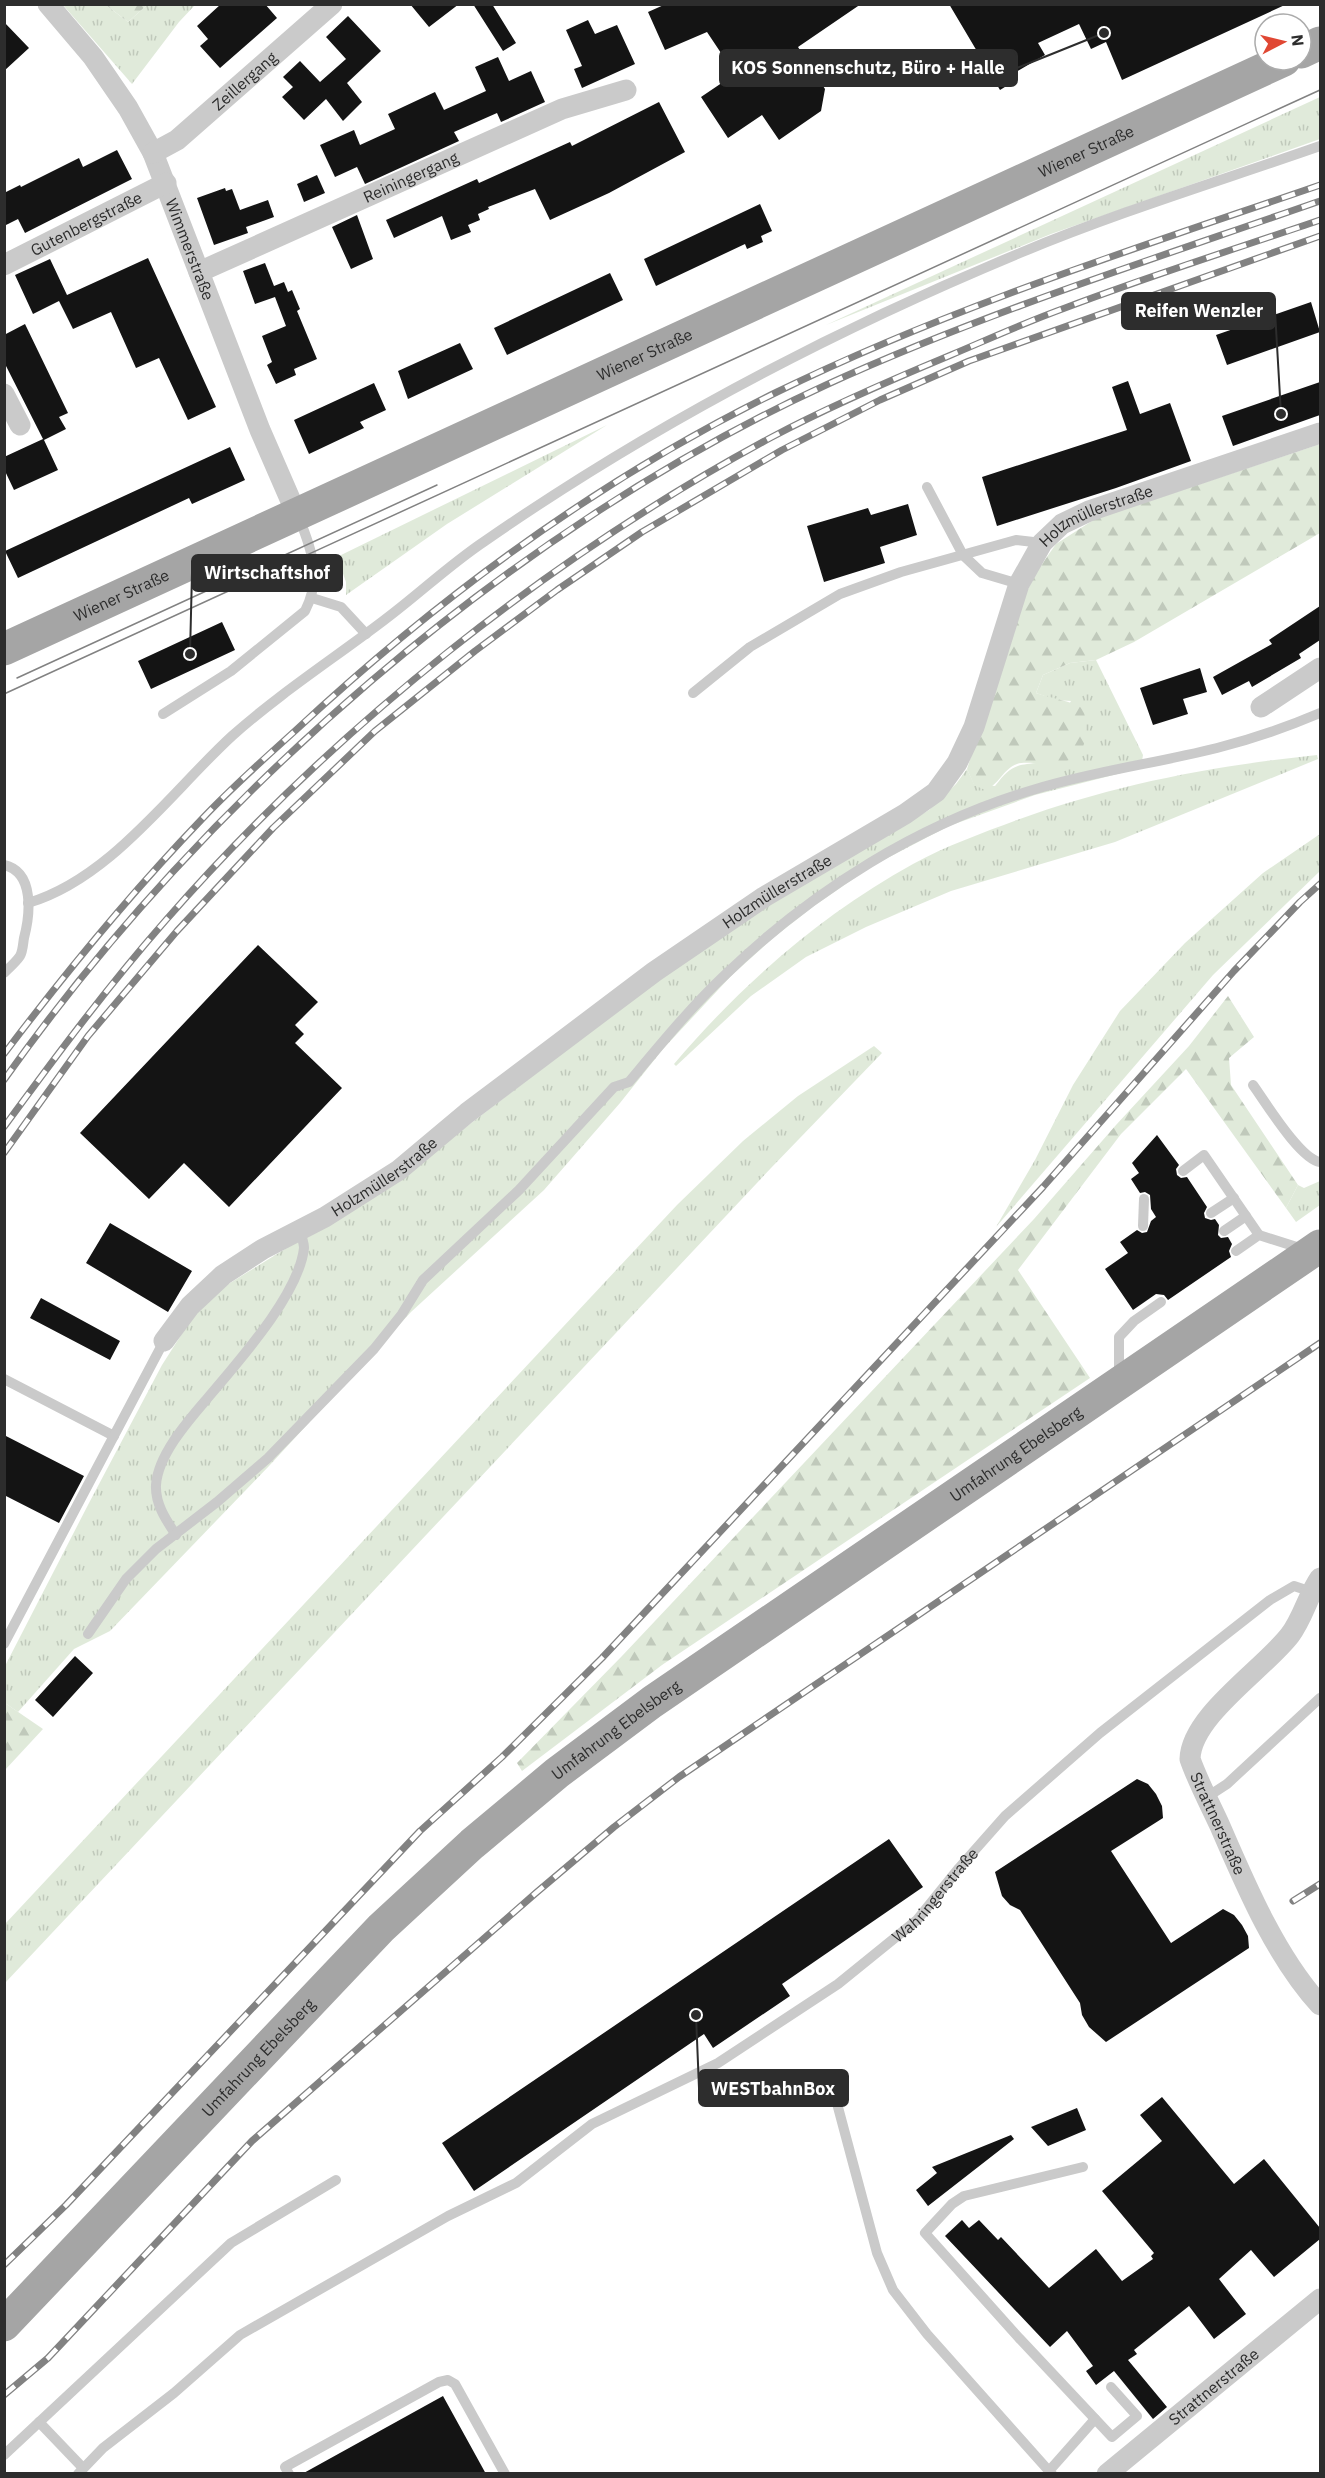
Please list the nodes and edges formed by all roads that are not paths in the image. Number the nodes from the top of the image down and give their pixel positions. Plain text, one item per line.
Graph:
1 (48, 4) edge
2 (332, 4) edge
3 (1258, 72) edge
4 (626, 90) dead end
5 (1320, 146) edge
6 (153, 153) junction
7 (166, 183) junction
8 (4, 266) edge
9 (199, 272) junction
10 (4, 394) edge
11 (20, 424) dead end
12 (1320, 434) edge
13 (927, 487) dead end
14 (297, 515) junction
15 (1042, 543) junction
16 (963, 555) junction
17 (1019, 584) junction
18 (312, 598) junction
19 (366, 634) junction
20 (4, 649) edge
21 (1320, 668) edge
22 (693, 693) dead end
23 (1261, 707) dead end
24 (1320, 713) edge
25 (163, 714) dead end
26 (4, 865) edge
27 (28, 903) junction
28 (4, 973) edge
29 (1253, 1085) dead end
30 (1320, 1162) edge
31 (1183, 1171) dead end
32 (1234, 1198) junction
33 (1144, 1199) dead end
34 (1211, 1213) dead end
35 (1246, 1216) junction
36 (1143, 1226) dead end
37 (300, 1230) junction
38 (1224, 1231) dead end
39 (1259, 1235) junction
40 (1316, 1249) edge
41 (1236, 1251) dead end
42 (1161, 1302) dead end
43 (164, 1341) joint
44 (4, 1379) edge
45 (1119, 1383) junction
46 (114, 1436) junction
47 (176, 1535) junction
48 (1316, 1585) edge
49 (88, 1634) dead end
50 (4, 1644) edge
51 (1320, 1698) edge
52 (1207, 1797) junction
53 (1320, 2005) edge
54 (831, 2081) dead end
55 (1083, 2168) dead end
56 (336, 2180) dead end
57 (1320, 2300) edge
58 (4, 2325) edge
59 (1111, 2387) dead end
60 (1095, 2419) junction
61 (39, 2422) junction
62 (4, 2455) edge
63 (80, 2471) edge
64 (1050, 2472) edge
65 (289, 2474) edge
66 (505, 2474) edge
67 (1107, 2474) edge

1 - 6 street, Wimmerstraße
2 - 6 street, Zeillergang
3 - 14 main road, Wiener Straße
4 - 9 street, Reiningergang
5 - 19 lane
6 - 7 street, Wimmerstraße
7 - 8 street, Gutenbergstraße
7 - 9 street, Wimmerstraße
9 - 14 street, Wimmerstraße
10 - 11 street
12 - 15 street, Holzmüllerstraße
13 - 16 lane
14 - 18 lane
14 - 20 main road, Wiener Straße
15 - 16 lane
15 - 17 street, Holzmüllerstraße
16 - 17 lane
16 - 22 lane
17 - 37 street, Holzmüllerstraße
18 - 19 lane
18 - 25 lane
19 - 27 lane
21 - 23 street
24 - 47 lane
26 - 27 lane
27 - 28 lane
29 - 30 lane
31 - 32 lane
32 - 34 lane
32 - 35 lane
33 - 36 lane
35 - 38 lane
35 - 39 lane
37 - 43 street, Holzmüllerstraße
37 - 47 lane
39 - 40 lane
39 - 41 lane
40 - 45 main road, Umfahrung Ebelsberg
42 - 45 lane
43 - 46 lane
44 - 46 lane
45 - 58 main road, Umfahrung Ebelsberg
46 - 50 lane
47 - 49 lane
48 - 52 street, Strattnerstraße
48 - 63 lane, Wahringerstraße
51 - 52 lane
52 - 53 street, Strattnerstraße
54 - 64 lane
55 - 60 lane
56 - 61 lane
57 - 67 street, Strattnerstraße
59 - 60 lane
60 - 64 lane
61 - 62 lane
61 - 63 lane
65 - 66 lane

